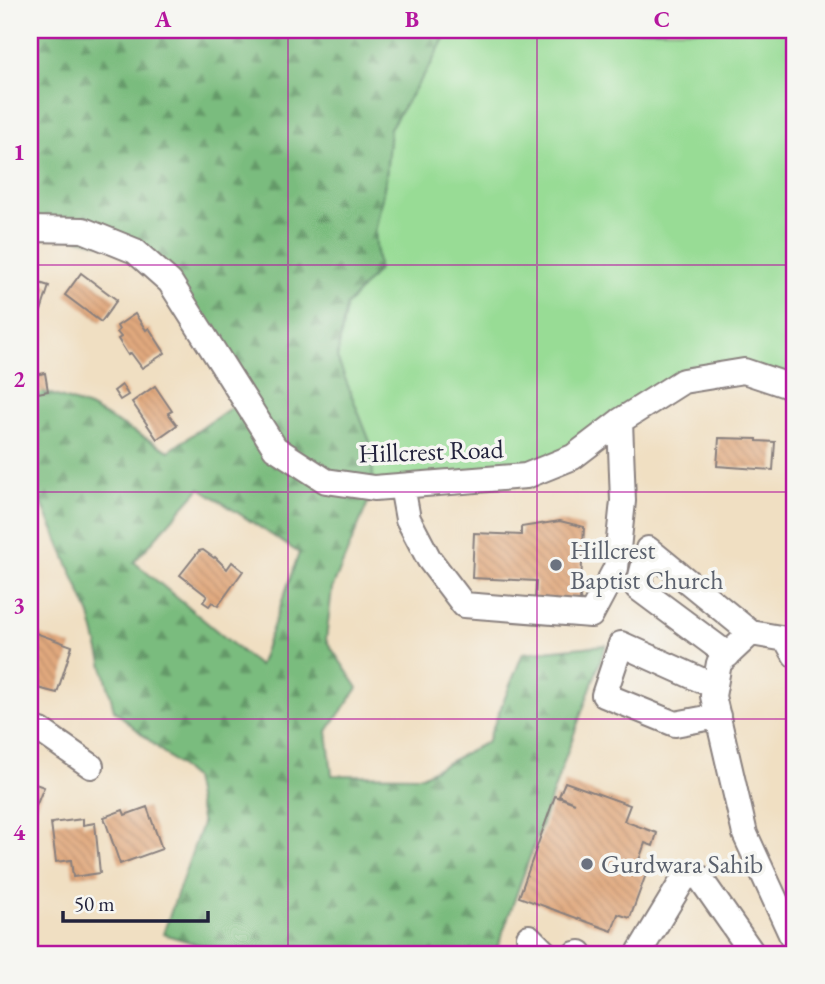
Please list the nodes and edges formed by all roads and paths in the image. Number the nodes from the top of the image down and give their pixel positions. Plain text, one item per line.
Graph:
1 (30, 229) edge
2 (795, 388) edge
3 (620, 421) junction
4 (402, 486) junction
5 (751, 634) junction
6 (728, 655) junction
7 (795, 655) edge
8 (714, 686) junction
9 (718, 716) junction
10 (30, 727) edge
11 (91, 766) dead end
12 (795, 943) edge
13 (642, 954) edge
14 (753, 954) edge

1 - 4 street, Hillcrest Road
2 - 3 street, Hillcrest Road
3 - 4 street, Hillcrest Road
3 - 4 street
5 - 6 street
5 - 6 street
5 - 7 street
6 - 8 street
8 - 9 street
8 - 9 street
9 - 12 street
10 - 11 street
13 - 14 street

